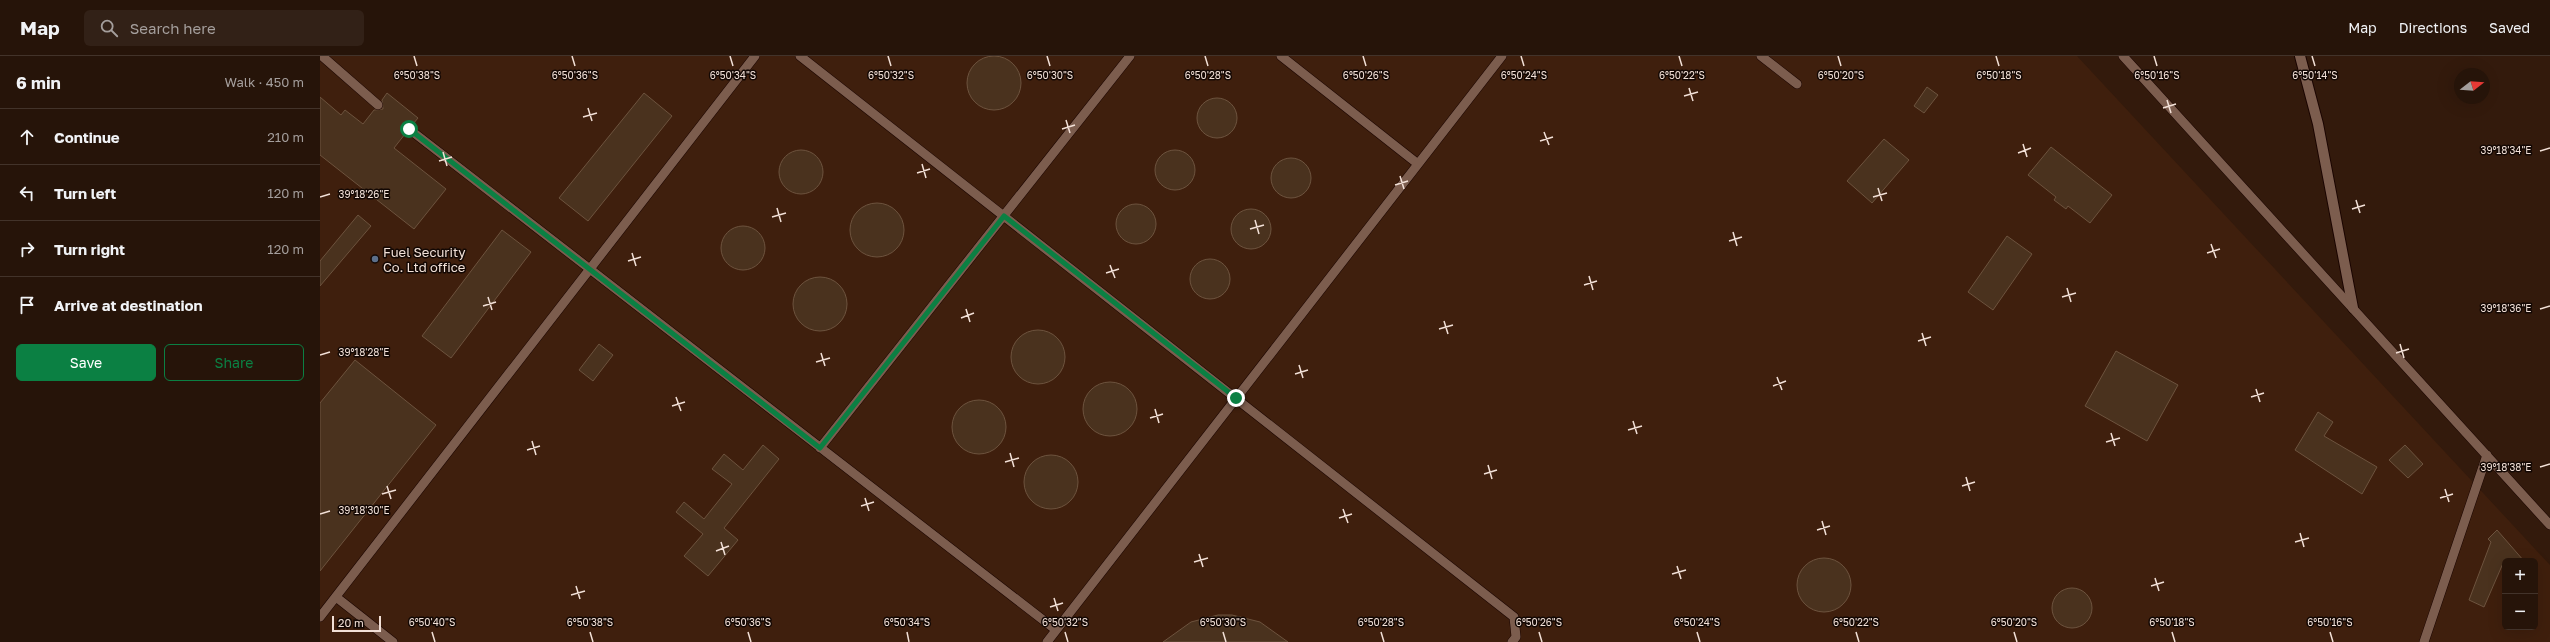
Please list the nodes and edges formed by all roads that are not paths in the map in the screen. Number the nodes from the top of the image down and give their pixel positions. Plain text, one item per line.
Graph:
1 (322, 56) edge
2 (755, 56) edge
3 (800, 56) edge
4 (1130, 56) edge
5 (1281, 56) edge
6 (1502, 56) edge
7 (1761, 56) edge
8 (2123, 56) edge
9 (2300, 56) edge
10 (1797, 84) dead end
11 (378, 105) dead end
12 (409, 129) dead end
13 (1418, 164) junction
14 (1004, 216) junction
15 (590, 269) junction
16 (2353, 308) junction
17 (1236, 398) junction
18 (820, 448) junction
19 (2487, 455) junction
20 (2550, 525) edge
21 (336, 597) junction
22 (320, 617) edge
23 (1056, 630) junction
24 (393, 642) edge
25 (1047, 642) edge
26 (1512, 642) edge
27 (2424, 642) edge

1 - 11 lane
2 - 15 lane
3 - 14 lane
4 - 14 lane
5 - 13 lane
6 - 13 lane
7 - 10 lane
8 - 16 lane
9 - 16 street
12 - 15 lane
13 - 17 lane
14 - 17 lane
14 - 18 lane
15 - 18 lane
15 - 21 lane
16 - 19 lane
17 - 23 lane
17 - 26 lane
18 - 23 lane
19 - 20 lane
19 - 27 lane
21 - 22 lane
21 - 24 lane
23 - 25 lane

